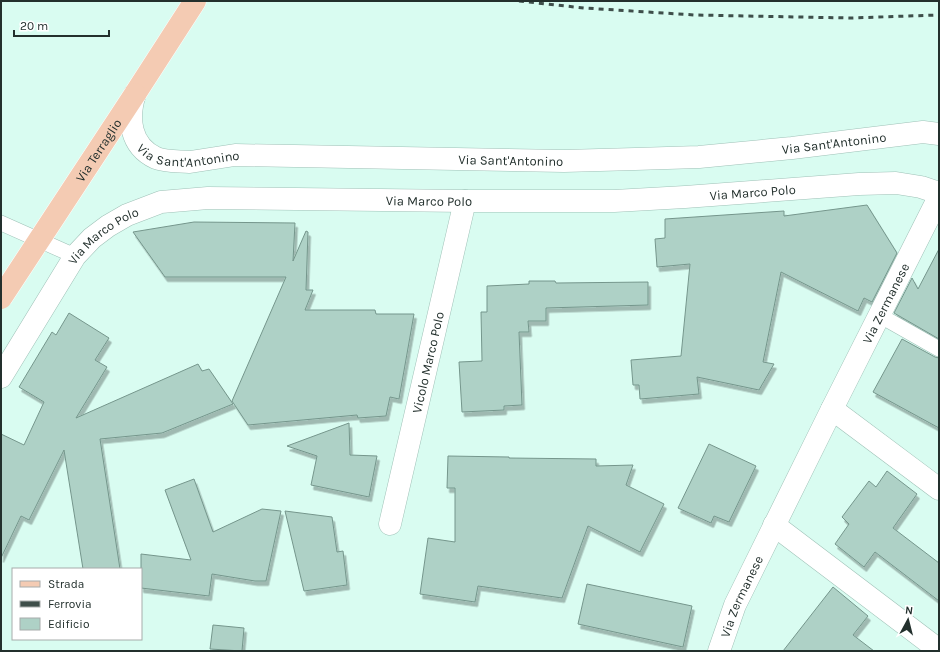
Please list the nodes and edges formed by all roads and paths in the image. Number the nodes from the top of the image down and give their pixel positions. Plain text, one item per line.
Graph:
1 (195, 1) edge
2 (135, 94) junction
3 (939, 134) edge
4 (939, 193) edge
5 (939, 197) edge
6 (466, 201) junction
7 (1, 223) edge
8 (75, 256) junction
9 (1, 298) edge
10 (879, 315) junction
11 (939, 349) edge
12 (1, 377) edge
13 (832, 409) junction
14 (939, 489) edge
15 (390, 524) dead end
16 (774, 525) junction
17 (721, 650) edge
18 (939, 650) edge

1 - 2 main road, Via Terraglio
2 - 3 street, Via Sant'Antonino
2 - 9 main road, Via Terraglio, bridge
4 - 6 street, Via Marco Polo
5 - 10 street, Via Zermanese
6 - 8 street, Via Marco Polo
6 - 15 street, Vicolo Marco Polo
7 - 8 lane
8 - 12 street, Via Marco Polo
10 - 11 lane
10 - 13 street, Via Zermanese
13 - 14 street
13 - 16 street, Via Zermanese
16 - 17 street, Via Zermanese
16 - 18 street

